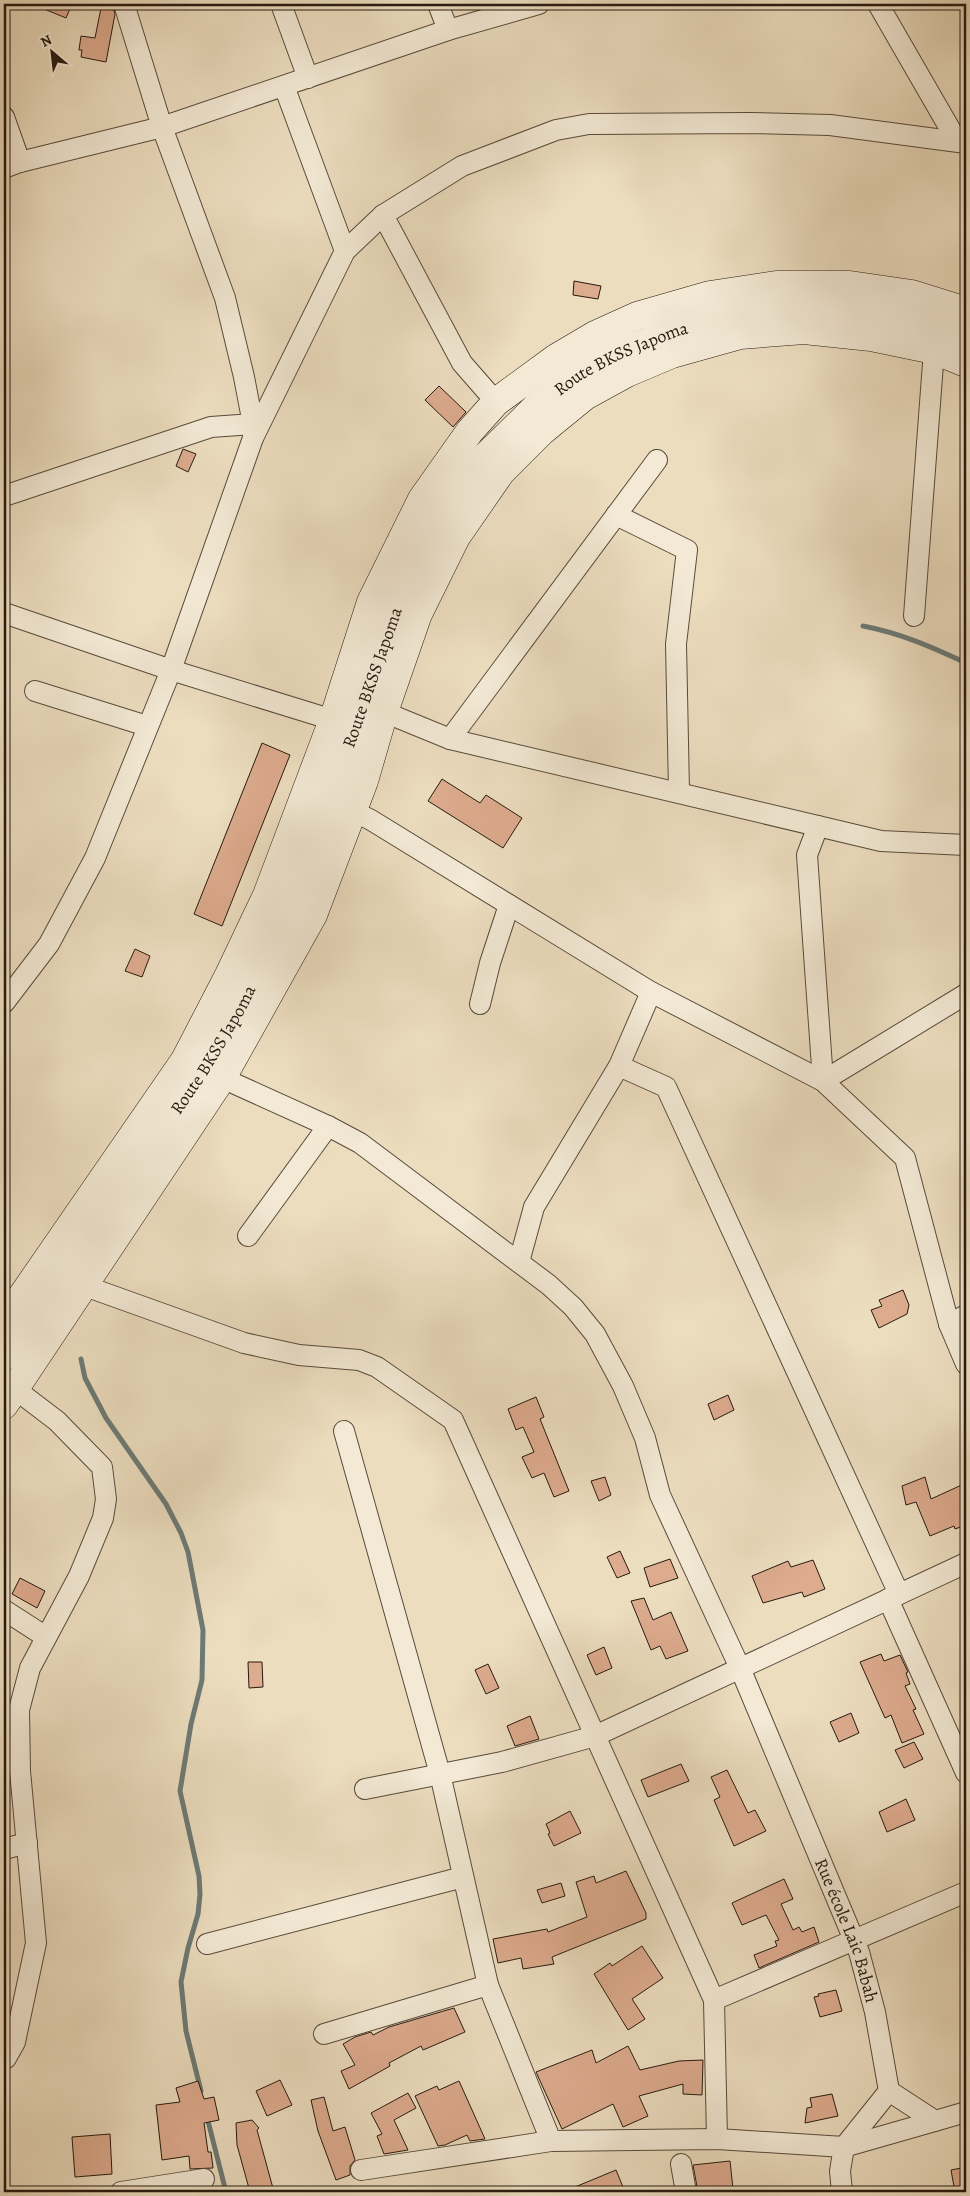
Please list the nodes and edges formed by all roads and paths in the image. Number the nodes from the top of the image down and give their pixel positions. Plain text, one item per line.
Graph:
1 (124, 4) edge
2 (281, 4) edge
3 (438, 4) edge
4 (539, 4) edge
5 (878, 4) edge
6 (448, 30) junction
7 (308, 78) junction
8 (284, 86) junction
9 (4, 117) edge
10 (162, 127) junction
11 (962, 142) edge
12 (12, 165) edge
13 (383, 215) junction
14 (345, 252) junction
15 (966, 311) edge
16 (966, 339) edge
17 (934, 350) junction
18 (966, 363) edge
19 (496, 402) junction
20 (253, 431) junction
21 (657, 460) dead end
22 (4, 496) edge
23 (616, 514) junction
24 (4, 613) edge
25 (914, 616) dead end
26 (171, 670) junction
27 (35, 691) dead end
28 (384, 712) junction
29 (333, 720) junction
30 (147, 726) junction
31 (450, 739) junction
32 (679, 792) junction
33 (352, 811) junction
34 (818, 826) junction
35 (966, 845) edge
36 (509, 905) junction
37 (651, 992) junction
38 (966, 994) edge
39 (4, 1003) edge
40 (480, 1004) dead end
41 (618, 1066) junction
42 (222, 1078) junction
43 (823, 1081) junction
44 (328, 1126) junction
45 (248, 1236) dead end
46 (519, 1262) junction
47 (85, 1286) junction
48 (958, 1319) edge
49 (4, 1322) edge
50 (4, 1357) edge
51 (966, 1364) edge
52 (9, 1397) edge
53 (344, 1431) dead end
54 (966, 1563) edge
55 (894, 1597) junction
56 (4, 1610) edge
57 (46, 1637) junction
58 (740, 1668) junction
59 (595, 1736) junction
60 (966, 1773) edge
61 (440, 1774) junction
62 (365, 1789) dead end
63 (28, 1843) junction
64 (4, 1849) edge
65 (463, 1877) junction
66 (966, 1892) edge
67 (854, 1940) junction
68 (207, 1944) dead end
69 (488, 1985) junction
70 (714, 2000) junction
71 (324, 2034) dead end
72 (4, 2058) edge
73 (888, 2091) junction
74 (966, 2112) edge
75 (935, 2121) junction
76 (717, 2139) junction
77 (550, 2141) junction
78 (844, 2147) junction
79 (681, 2164) dead end
80 (361, 2170) dead end
81 (204, 2178) dead end
82 (122, 2192) edge
83 (686, 2192) edge
84 (842, 2192) edge

1 - 10 street
2 - 7 street
3 - 6 street
4 - 6 street
5 - 11 street
6 - 7 street
7 - 8 street
8 - 10 street
8 - 14 street
9 - 12 street
10 - 12 street
10 - 20 street
11 - 13 street
13 - 14 street
13 - 19 street
14 - 20 street
15 - 19 main road
16 - 50 main road, Route BKSS Japoma
17 - 18 main road
17 - 25 street
17 - 28 main road
19 - 29 main road
20 - 22 street
20 - 26 street
21 - 23 street
23 - 31 street
23 - 32 street
24 - 26 street
26 - 29 street
26 - 30 street
27 - 30 street
28 - 31 street
28 - 33 main road
29 - 49 main road
30 - 39 street
31 - 32 street
32 - 34 street
33 - 36 street
33 - 42 main road
34 - 35 street
34 - 43 street
36 - 37 street
36 - 40 street
37 - 41 street
37 - 43 street
38 - 43 street
41 - 46 street
41 - 55 street
42 - 44 street, Rue école Laic Babah
42 - 47 main road
43 - 48 street
44 - 45 street
44 - 46 street, Rue école Laic Babah
46 - 58 street, Rue école Laic Babah
47 - 52 main road
47 - 59 street
48 - 51 street
52 - 57 street
53 - 61 street
54 - 55 street
55 - 58 street
55 - 60 street
56 - 57 street
57 - 63 street
58 - 59 street
58 - 67 street, Rue école Laic Babah
59 - 61 street
59 - 70 street
61 - 62 street
61 - 65 street
63 - 64 street
63 - 72 street
65 - 68 street
65 - 69 street
66 - 67 street
67 - 70 street
67 - 73 street, Rue école Laic Babah
69 - 71 street
69 - 77 street
70 - 76 street
73 - 75 street
73 - 78 street
74 - 75 street
75 - 78 street
76 - 77 street
76 - 78 street
77 - 80 street
78 - 84 street
79 - 83 street
81 - 82 street

